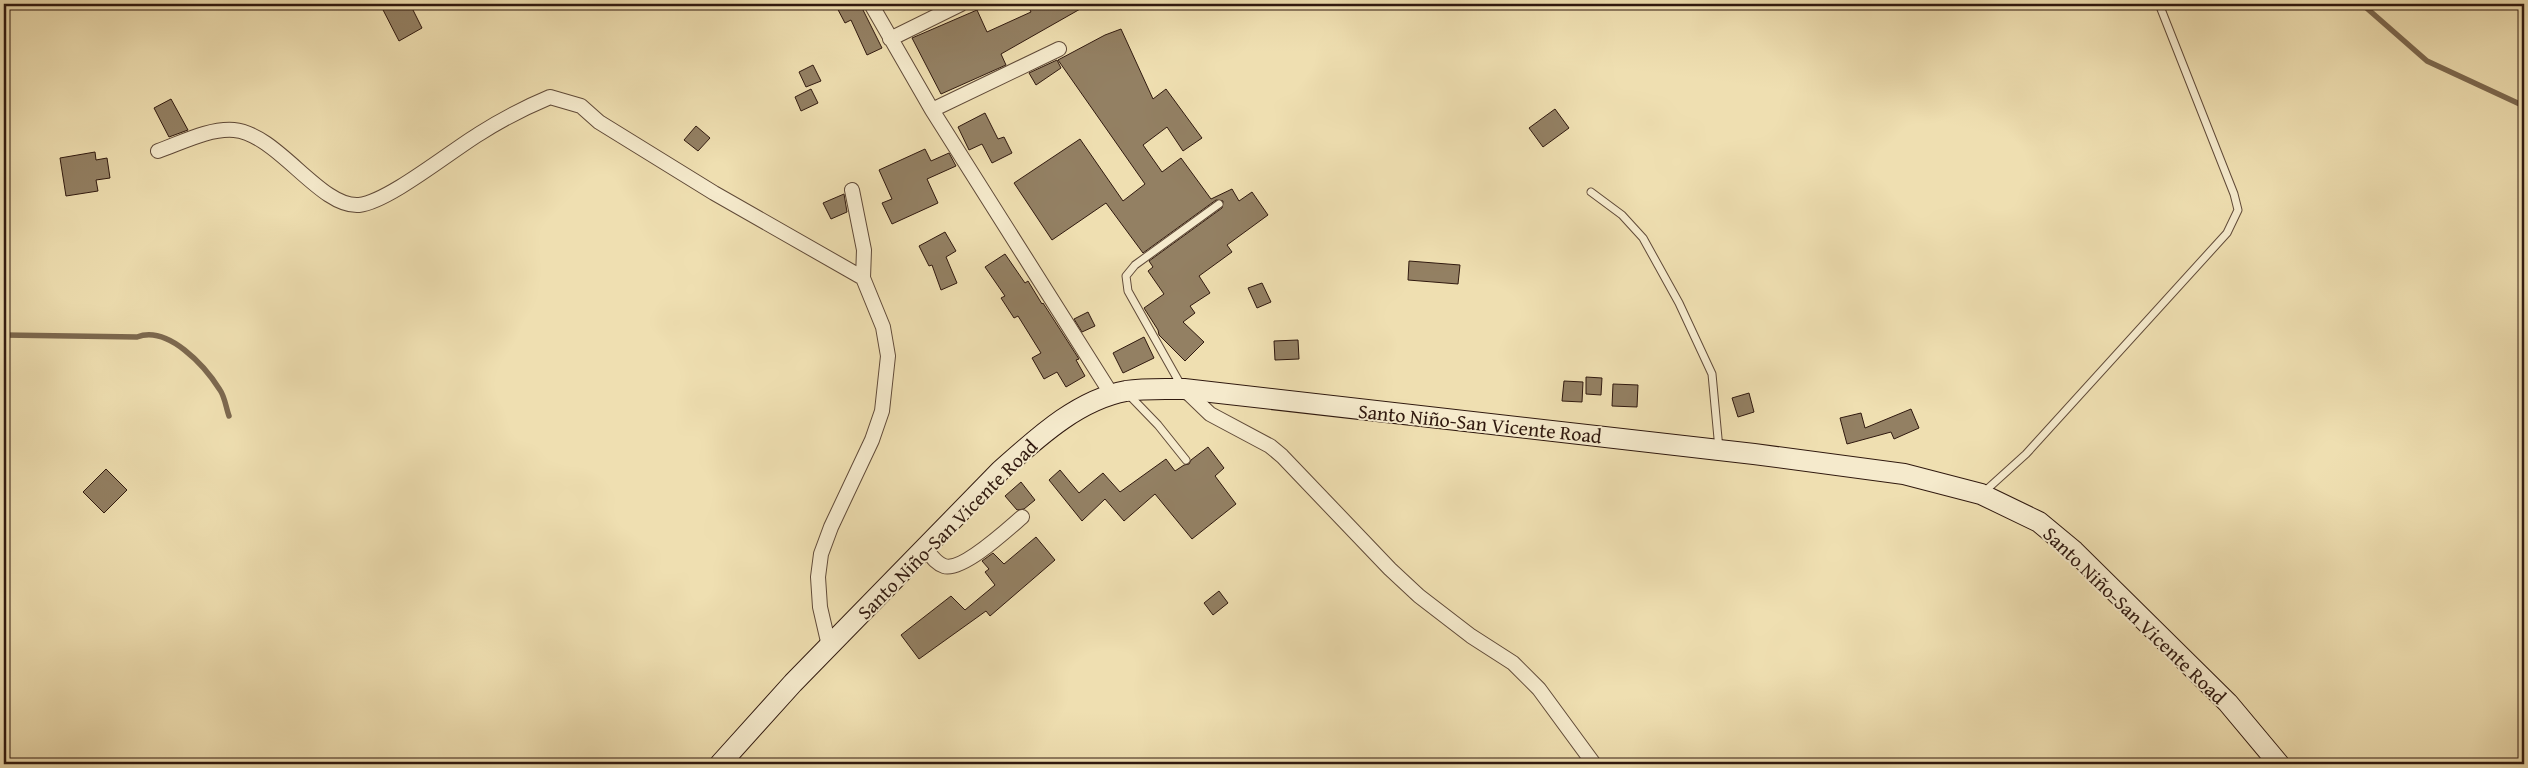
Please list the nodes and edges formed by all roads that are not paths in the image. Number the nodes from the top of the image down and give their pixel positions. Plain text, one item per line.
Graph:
1 (871, 4) edge
2 (960, 4) edge
3 (2159, 4) edge
4 (890, 39) junction
5 (1059, 49) dead end
6 (932, 110) junction
7 (158, 151) dead end
8 (852, 190) dead end
9 (1591, 192) dead end
10 (1219, 204) dead end
11 (863, 278) junction
12 (1184, 390) junction
13 (1119, 393) junction
14 (1719, 449) junction
15 (1186, 460) dead end
16 (1981, 494) junction
17 (1022, 518) dead end
18 (925, 548) junction
19 (829, 646) junction
20 (720, 764) edge
21 (1594, 764) edge
22 (2279, 764) edge

1 - 4 street
2 - 4 street
3 - 16 lane
4 - 6 street
5 - 6 street
6 - 13 street
7 - 11 street
8 - 11 street
9 - 14 lane
10 - 12 lane
11 - 19 street
12 - 13 main road, Santo Niño-San Vicente Road
12 - 14 main road, Santo Niño-San Vicente Road
12 - 21 street
13 - 15 lane
13 - 18 main road, Santo Niño-San Vicente Road
14 - 16 main road, Santo Niño-San Vicente Road
16 - 22 main road, Santo Niño-San Vicente Road
17 - 18 street
18 - 19 main road, Santo Niño-San Vicente Road
19 - 20 main road, Santo Niño-San Vicente Road

